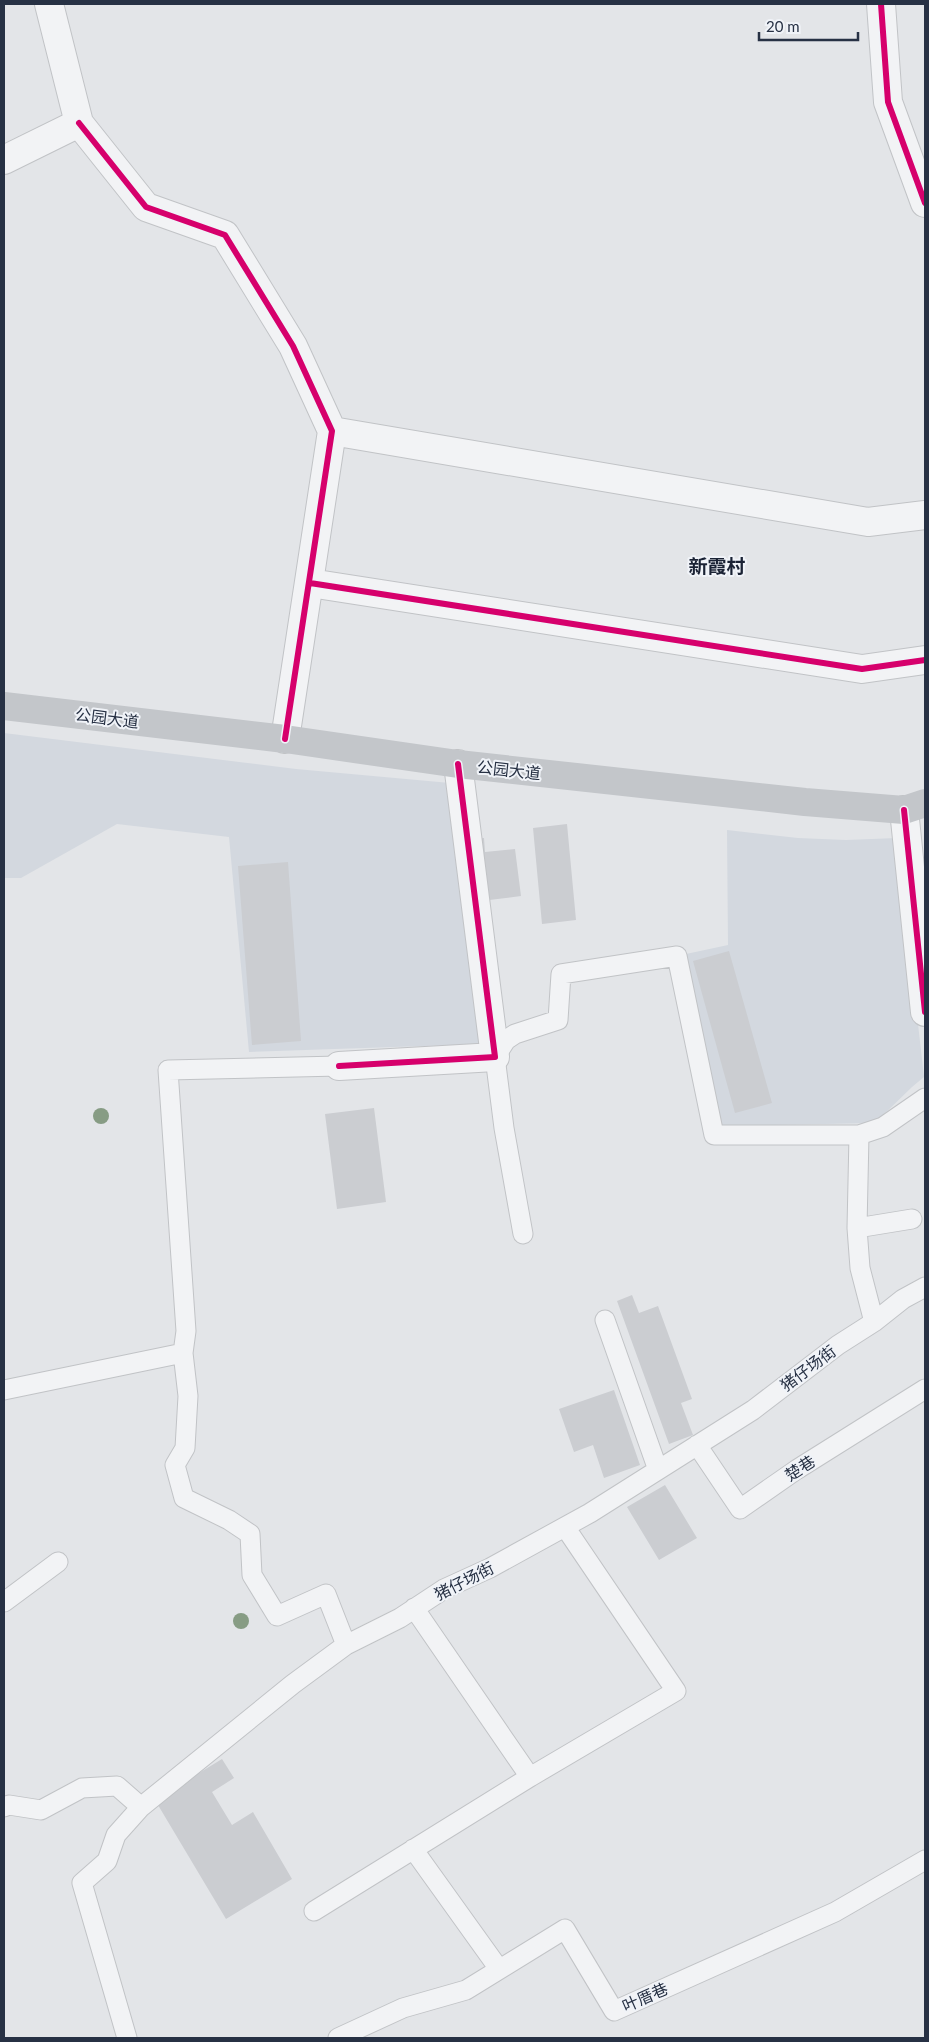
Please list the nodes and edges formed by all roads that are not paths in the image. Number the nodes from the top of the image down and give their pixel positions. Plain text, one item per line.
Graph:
1 (49, 4) edge
2 (881, 4) edge
3 (79, 124) junction
4 (4, 160) edge
5 (925, 203) edge
6 (332, 431) junction
7 (925, 515) edge
8 (310, 583) junction
9 (925, 660) edge
10 (4, 706) edge
11 (284, 739) junction
12 (458, 764) junction
13 (915, 807) edge
14 (925, 1012) edge
15 (495, 1057) junction
16 (340, 1066) joint
17 (925, 1098) edge
18 (859, 1134) junction
19 (912, 1219) dead end
20 (857, 1228) junction
21 (523, 1234) dead end
22 (925, 1287) edge
23 (605, 1320) dead end
24 (874, 1322) junction
25 (183, 1353) junction
26 (925, 1389) edge
27 (4, 1390) edge
28 (697, 1445) junction
29 (658, 1470) junction
30 (565, 1527) junction
31 (58, 1562) dead end
32 (4, 1602) edge
33 (414, 1608) junction
34 (346, 1645) junction
35 (530, 1777) junction
36 (4, 1807) edge
37 (141, 1807) junction
38 (413, 1849) junction
39 (925, 1860) edge
40 (314, 1911) dead end
41 (499, 1969) junction
42 (127, 2038) edge
43 (338, 2038) edge

1 - 3 street
2 - 5 street
3 - 4 street
3 - 6 street
6 - 7 street
6 - 8 street
8 - 9 street
8 - 11 street
10 - 11 main road, 公园大道
11 - 12 main road, 公园大道
12 - 13 main road, 公园大道
12 - 15 street
13 - 14 street
15 - 16 street
15 - 18 lane
15 - 21 lane
16 - 25 lane
17 - 18 lane
18 - 20 lane
19 - 20 lane
20 - 24 lane
22 - 24 lane, 猪仔场街
23 - 29 lane
24 - 28 lane, 猪仔场街
25 - 27 lane
25 - 34 lane
26 - 28 lane, 楚巷
28 - 29 lane, 猪仔场街
29 - 30 lane, 猪仔场街
30 - 33 lane, 猪仔场街
30 - 35 lane
31 - 32 lane
33 - 34 lane, 猪仔场街
33 - 35 lane
34 - 37 lane, 猪仔场街
35 - 38 lane
36 - 37 lane
37 - 42 lane, 猪仔场街
38 - 40 lane
38 - 41 lane
39 - 41 lane, 叶厝巷
41 - 43 lane, 叶厝巷

